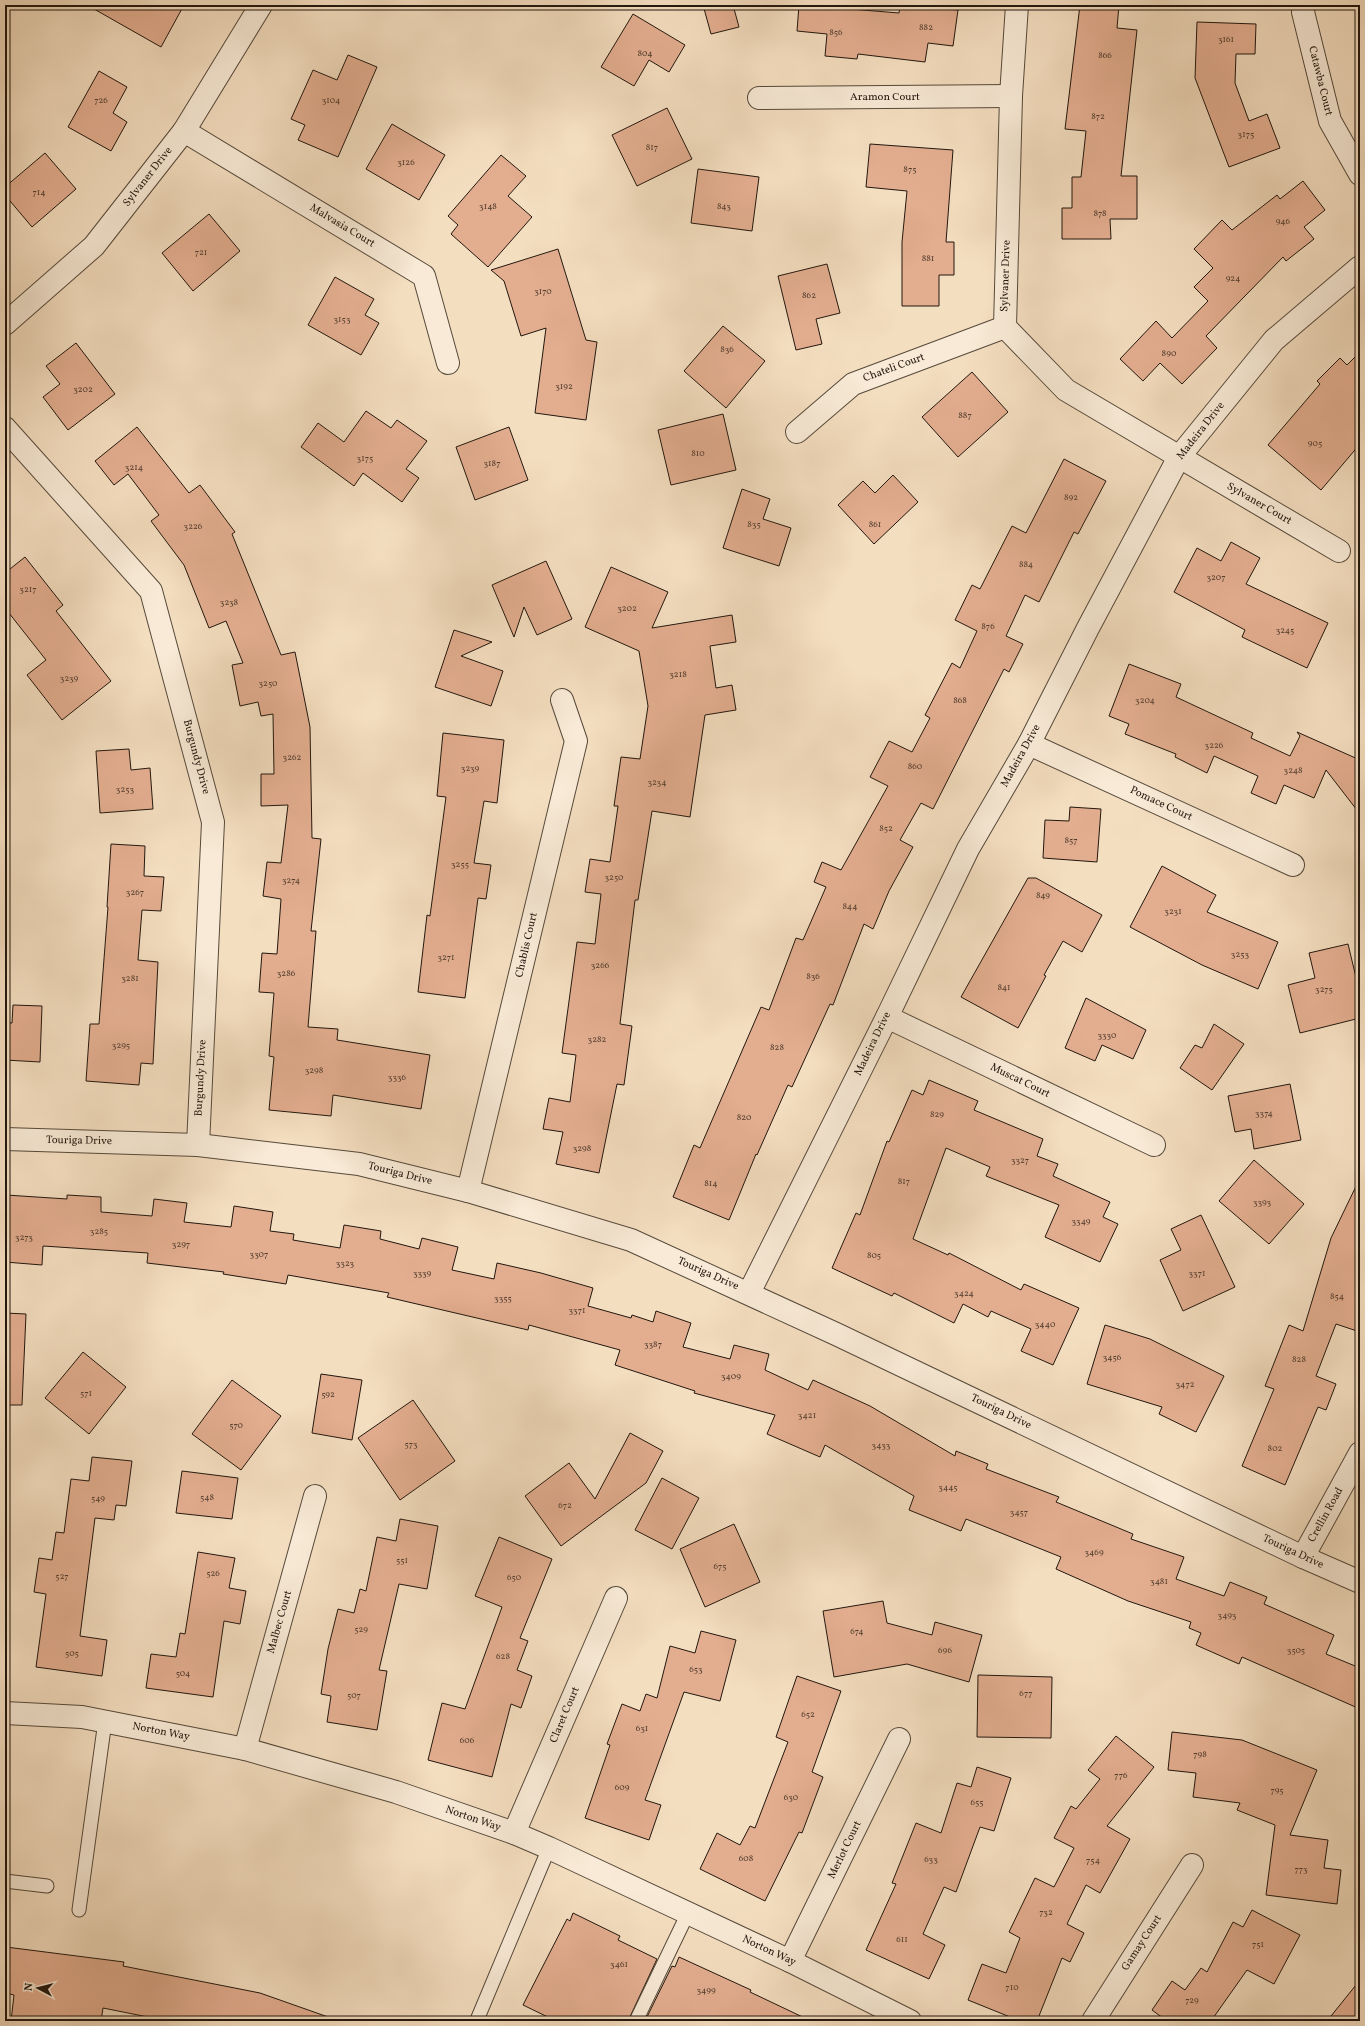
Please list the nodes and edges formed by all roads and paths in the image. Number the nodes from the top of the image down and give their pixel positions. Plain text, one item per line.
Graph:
1 (261, 5) edge
2 (1017, 5) edge
3 (1304, 5) edge
4 (1011, 96) junction
5 (759, 98) dead end
6 (184, 131) junction
7 (1360, 174) edge
8 (1360, 267) edge
9 (5, 324) edge
10 (1005, 327) junction
11 (448, 362) dead end
12 (5, 428) edge
13 (797, 432) dead end
14 (1179, 457) junction
15 (1339, 551) dead end
16 (562, 700) dead end
17 (1029, 744) junction
18 (1293, 865) dead end
19 (887, 1017) junction
20 (5, 1139) edge
21 (198, 1145) junction
22 (1154, 1145) dead end
23 (468, 1191) junction
24 (749, 1293) junction
25 (1360, 1452) edge
26 (315, 1496) dead end
27 (1303, 1557) junction
28 (1360, 1582) edge
29 (616, 1598) dead end
30 (5, 1712) edge
31 (105, 1721) junction
32 (899, 1739) dead end
33 (244, 1749) junction
34 (514, 1833) junction
35 (549, 1848) junction
36 (1192, 1865) dead end
37 (5, 1881) edge
38 (47, 1886) dead end
39 (79, 1910) dead end
40 (688, 1913) junction
41 (790, 1961) junction
42 (477, 2020) edge
43 (636, 2021) edge
44 (910, 2021) edge
45 (1093, 2021) edge

1 - 6 street, Sylvaner Drive
2 - 4 street, Sylvaner Drive
3 - 7 street, Catawba Court
4 - 5 street, Aramon Court
4 - 10 street, Sylvaner Drive
6 - 9 street, Sylvaner Drive
6 - 11 street, Malvasia Court
8 - 14 street, Madeira Drive
10 - 13 street, Chateli Court
10 - 14 street, Sylvaner Drive
12 - 21 street, Burgundy Drive
14 - 15 street, Sylvaner Court
14 - 17 street, Madeira Drive
16 - 23 street, Chablis Court
17 - 18 street, Pomace Court
17 - 19 street, Madeira Drive
19 - 22 street, Muscat Court
19 - 24 street, Madeira Drive
20 - 21 street, Touriga Drive
21 - 23 street, Touriga Drive
23 - 24 street, Touriga Drive
24 - 27 street, Touriga Drive
25 - 27 street, Crellin Road
26 - 33 street, Malbec Court
27 - 28 street, Touriga Drive
29 - 34 street, Claret Court
30 - 31 street, Norton Way
31 - 33 street, Norton Way
31 - 39 lane
32 - 41 street, Merlot Court
33 - 34 street, Norton Way
34 - 35 street, Norton Way
35 - 40 street, Norton Way
35 - 42 lane
36 - 45 street, Gamay Court
37 - 38 lane
40 - 41 street, Norton Way
40 - 43 lane
41 - 44 street, Norton Way

